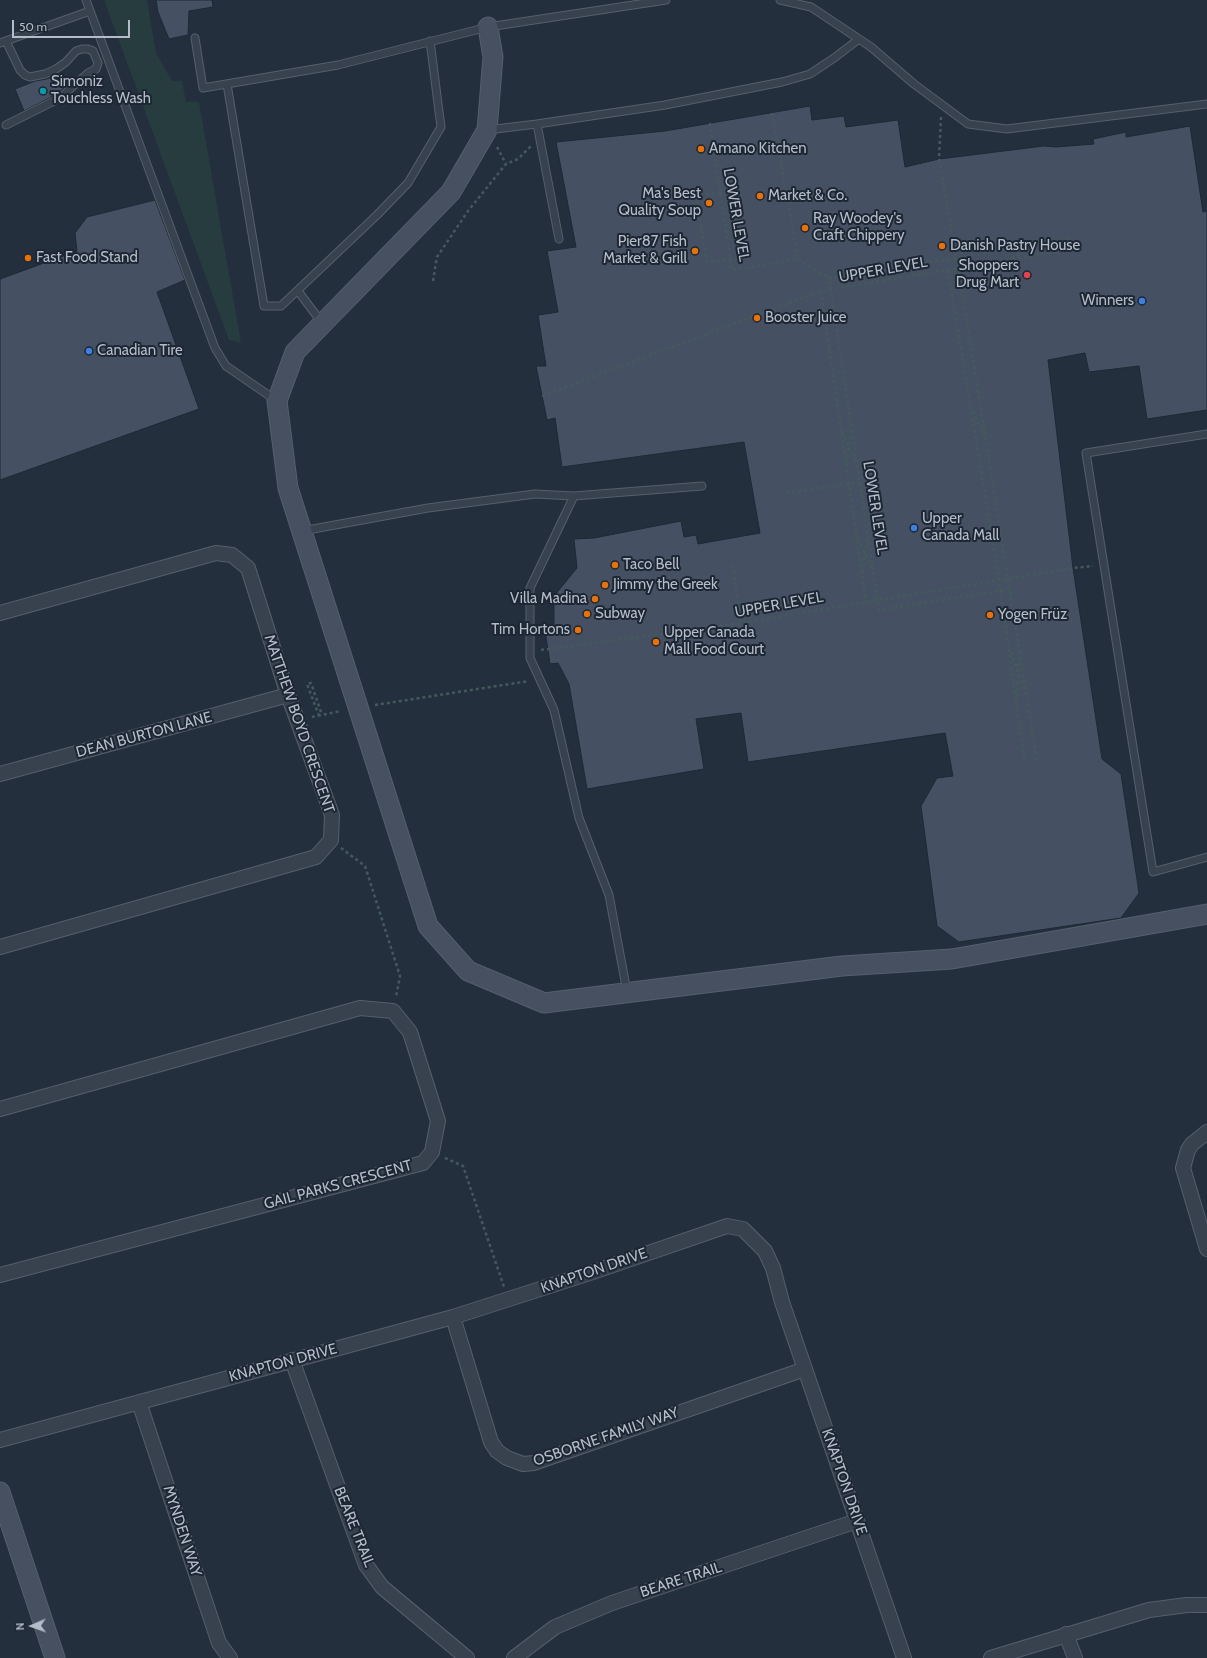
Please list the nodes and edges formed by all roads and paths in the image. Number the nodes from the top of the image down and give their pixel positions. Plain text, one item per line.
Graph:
1 (86, 0) edge
2 (666, 0) edge
3 (780, 0) edge
4 (90, 11) junction
5 (488, 26) junction
6 (195, 38) dead end
7 (858, 39) junction
8 (430, 41) junction
9 (3, 42) edge
10 (227, 84) junction
11 (941, 104) junction
12 (1207, 104) edge
13 (772, 113) dead end
14 (537, 124) junction
15 (710, 124) dead end
16 (6, 125) dead end
17 (487, 130) junction
18 (540, 142) junction
19 (721, 193) junction
20 (558, 239) dead end
21 (1068, 239) dead end
22 (1041, 244) junction
23 (1005, 250) junction
24 (1066, 250) dead end
25 (1046, 254) junction
26 (957, 258) junction
27 (731, 259) junction
28 (798, 259) junction
29 (1007, 260) junction
30 (948, 270) junction
31 (829, 278) junction
32 (433, 281) dead end
33 (298, 291) junction
34 (821, 291) junction
35 (323, 324) junction
36 (542, 396) dead end
37 (277, 401) junction
38 (971, 409) junction
39 (841, 428) junction
40 (851, 428) junction
41 (1207, 434) edge
42 (986, 440) junction
43 (857, 466) junction
44 (846, 467) junction
45 (860, 482) junction
46 (702, 486) dead end
47 (786, 493) dead end
48 (574, 496) junction
49 (302, 531) junction
50 (868, 533) junction
51 (856, 535) junction
52 (733, 565) dead end
53 (1104, 565) junction
54 (874, 572) junction
55 (862, 576) junction
56 (999, 580) junction
57 (1010, 590) junction
58 (866, 602) junction
59 (0, 613) edge
60 (741, 623) junction
61 (1019, 645) junction
62 (1009, 647) junction
63 (530, 652) junction
64 (540, 679) junction
65 (288, 696) junction
66 (1027, 697) junction
67 (1017, 702) junction
68 (358, 707) junction
69 (321, 715) junction
70 (312, 717) dead end
71 (1037, 763) dead end
72 (1025, 764) dead end
73 (0, 774) edge
74 (331, 840) junction
75 (1207, 857) edge
76 (1207, 914) edge
77 (0, 947) edge
78 (628, 992) junction
79 (393, 1012) junction
80 (0, 1109) edge
81 (1207, 1132) edge
82 (432, 1152) junction
83 (1206, 1242) edge
84 (0, 1275) edge
85 (508, 1299) junction
86 (453, 1317) junction
87 (292, 1360) junction
88 (805, 1369) junction
89 (139, 1402) junction
90 (0, 1440) edge
91 (0, 1492) edge
92 (857, 1521) junction
93 (1207, 1605) edge
94 (1066, 1634) junction
95 (55, 1658) edge
96 (230, 1658) edge
97 (467, 1658) edge
98 (514, 1658) edge
99 (904, 1658) edge
100 (991, 1658) edge
101 (1075, 1658) edge

1 - 4 lane
2 - 5 lane
3 - 7 lane
4 - 9 lane
4 - 37 lane
5 - 8 lane
5 - 17 street
6 - 10 lane
7 - 11 lane
7 - 14 lane
8 - 10 lane
8 - 33 lane
9 - 16 lane
10 - 33 lane
11 - 12 lane
11 - 26 path
13 - 28 path
14 - 17 lane
14 - 18 lane
15 - 19 path, LOWER LEVEL
17 - 35 street
18 - 20 lane
18 - 32 path
19 - 27 path, LOWER LEVEL
19 - 27 path
21 - 22 path
22 - 23 path
22 - 29 path
23 - 25 path
23 - 26 path
24 - 25 path, UPPER LEVEL
25 - 29 path, UPPER LEVEL
26 - 31 path
26 - 42 path
27 - 28 path, LOWER LEVEL
28 - 31 path
29 - 30 path, UPPER LEVEL
30 - 34 path, UPPER LEVEL
30 - 38 path, UPPER LEVEL
31 - 40 path, LOWER LEVEL
33 - 35 lane
34 - 36 path, UPPER LEVEL
34 - 39 path, UPPER LEVEL
35 - 37 street
37 - 49 street
38 - 42 path
38 - 56 path, UPPER LEVEL
39 - 43 path
39 - 44 path, UPPER LEVEL
40 - 43 path, LOWER LEVEL
40 - 44 path
41 - 53 lane
42 - 57 path
43 - 45 path, LOWER LEVEL
44 - 51 path, UPPER LEVEL
45 - 47 path
45 - 50 path, LOWER LEVEL
46 - 48 lane
48 - 49 lane
48 - 63 lane
49 - 68 street
50 - 54 path, LOWER LEVEL
50 - 55 path
51 - 54 path
51 - 55 path, UPPER LEVEL
52 - 60 path
53 - 56 path, UPPER LEVEL
53 - 75 lane
54 - 57 path, LOWER LEVEL
55 - 58 path, UPPER LEVEL
56 - 58 path, UPPER LEVEL
56 - 62 path, UPPER LEVEL
57 - 61 path
58 - 60 path, UPPER LEVEL
59 - 65 street, MATTHEW BOYD CRESCENT
60 - 63 path, UPPER LEVEL
61 - 66 path
61 - 67 path
62 - 66 path
62 - 67 path, UPPER LEVEL
63 - 64 lane
64 - 68 path
64 - 78 lane
65 - 73 street, DEAN BURTON LANE
65 - 74 street, MATTHEW BOYD CRESCENT
66 - 71 path
67 - 72 path, UPPER LEVEL
68 - 69 path
68 - 78 street
69 - 69 path
69 - 70 path
74 - 77 street
74 - 79 path
76 - 78 street
79 - 80 street
79 - 82 street
81 - 83 street
82 - 84 street, GAIL PARKS CRESCENT
82 - 85 path
85 - 86 street, KNAPTON DRIVE
85 - 88 street, KNAPTON DRIVE
86 - 87 street, KNAPTON DRIVE
86 - 88 street, OSBORNE FAMILY WAY
87 - 89 street, KNAPTON DRIVE
87 - 97 street, BEARE TRAIL
88 - 92 street, KNAPTON DRIVE
89 - 90 street, KNAPTON DRIVE
89 - 96 street, MYNDEN WAY
91 - 95 street
92 - 98 street, BEARE TRAIL
92 - 99 street, KNAPTON DRIVE
93 - 94 street
94 - 100 street
94 - 101 street

